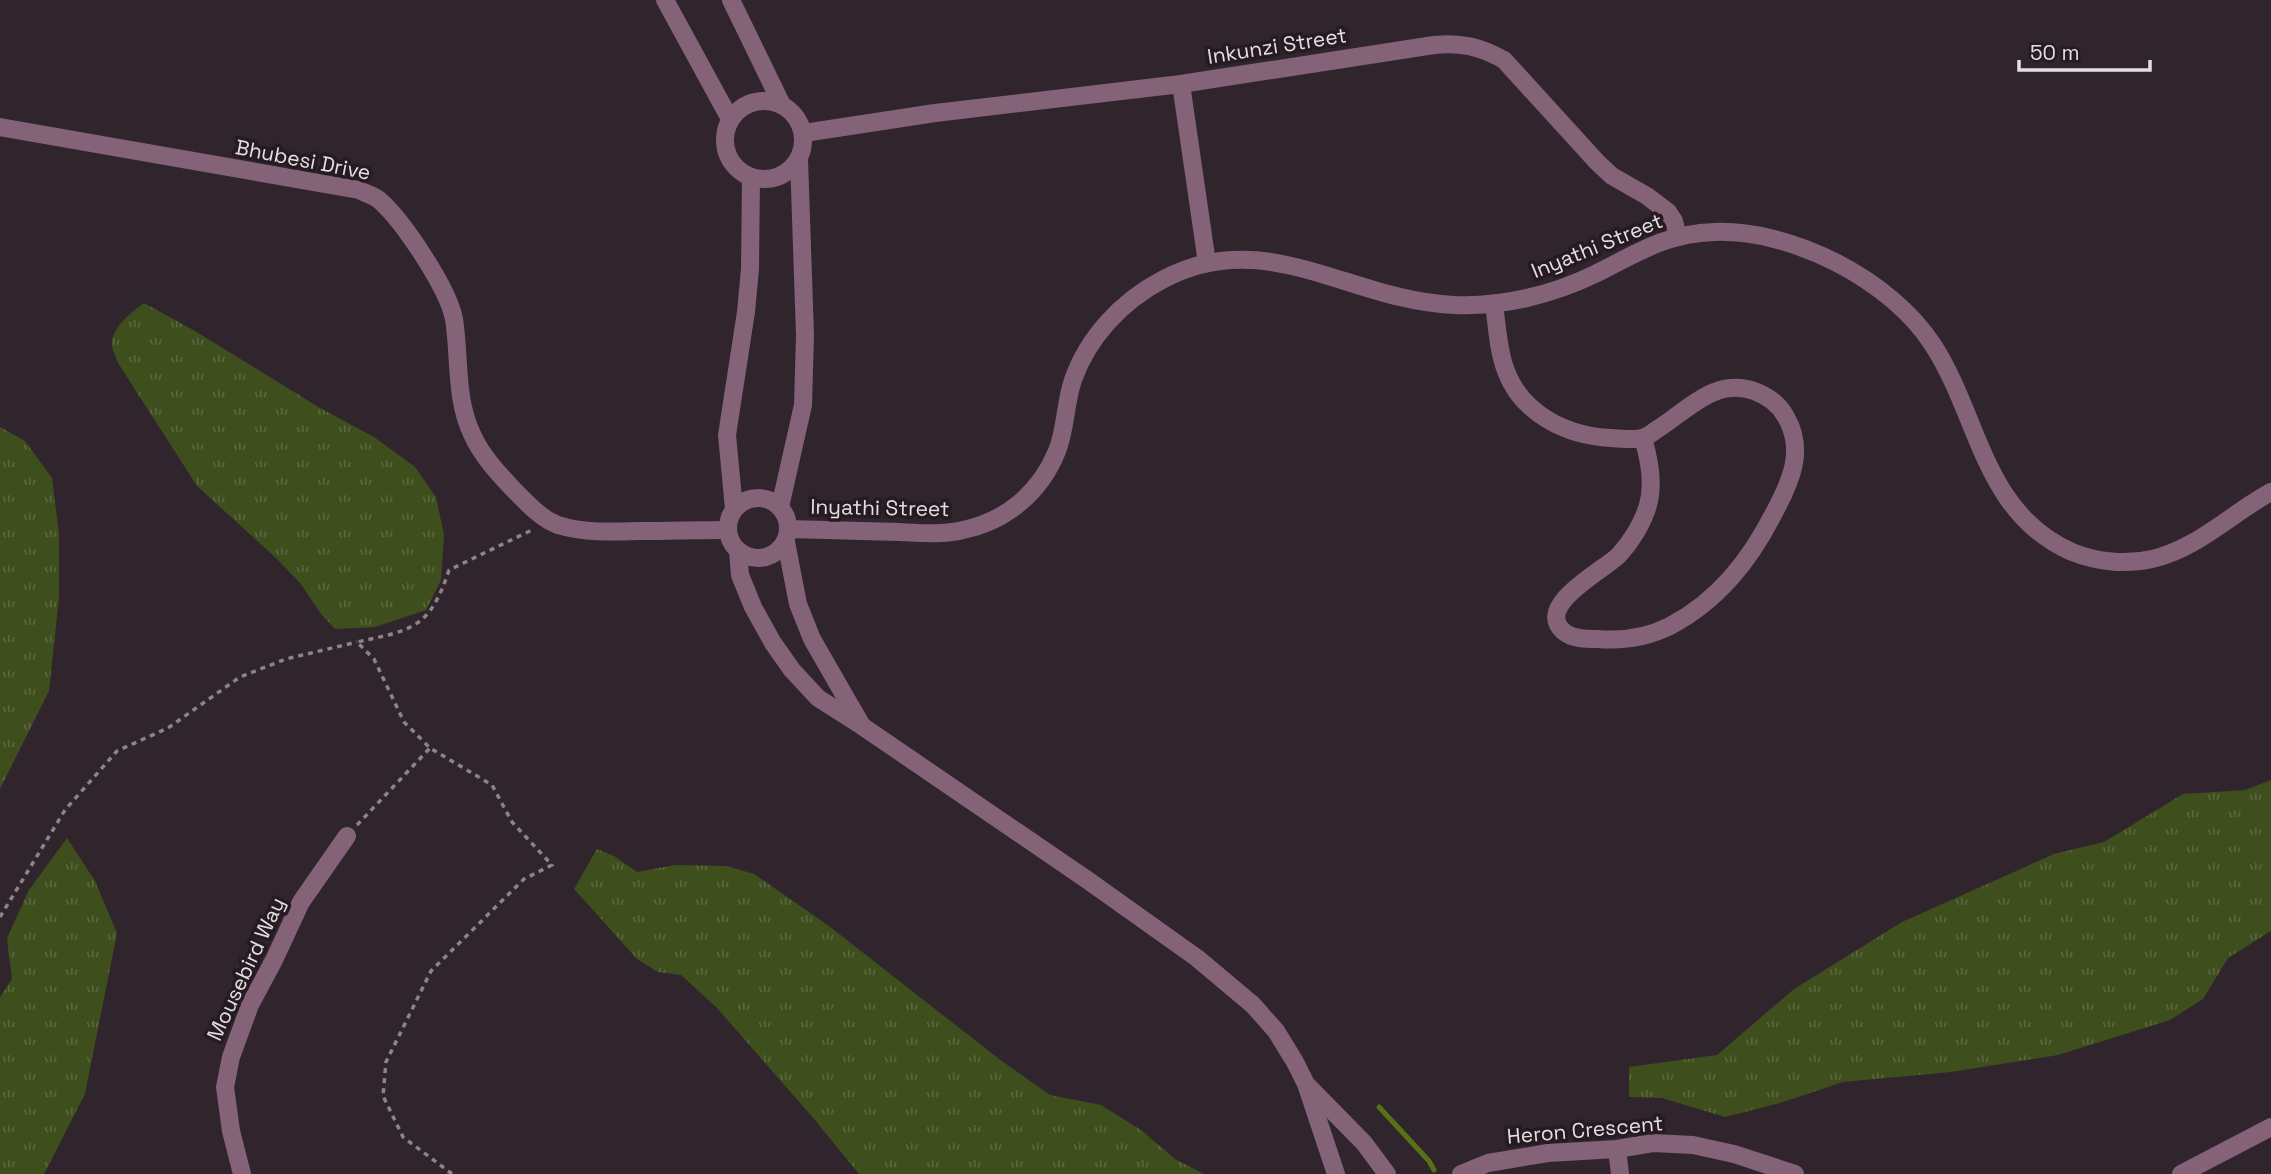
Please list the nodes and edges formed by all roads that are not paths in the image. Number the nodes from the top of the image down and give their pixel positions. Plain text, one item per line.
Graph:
1 (665, 0) edge
2 (731, 0) edge
3 (1181, 84) junction
4 (781, 103) junction
5 (730, 119) junction
6 (0, 127) edge
7 (804, 133) junction
8 (799, 159) junction
9 (751, 177) junction
10 (1678, 237) junction
11 (1207, 263) junction
12 (1494, 304) junction
13 (1643, 438) junction
14 (2271, 492) edge
15 (780, 507) junction
16 (734, 509) junction
17 (728, 530) junction
18 (788, 536) junction
19 (738, 551) junction
20 (862, 726) junction
21 (348, 836) road end
22 (1306, 1084) junction
23 (2271, 1126) edge
24 (1617, 1149) junction
25 (242, 1174) edge
26 (1336, 1174) edge
27 (1387, 1174) edge
28 (1461, 1174) edge
29 (1620, 1174) edge
30 (1795, 1174) edge
31 (2181, 1174) edge

1 - 5 street
2 - 4 street
3 - 7 street, Inkunzi Street
3 - 10 street, Inkunzi Street
3 - 11 street
4 - 5 street
4 - 7 street
5 - 9 street
6 - 17 street, Bhubesi Drive
7 - 8 street
8 - 9 street
8 - 15 street
9 - 16 street
10 - 12 street, Inyathi Street
10 - 14 street, Inyathi Street
11 - 12 street, Inyathi Street
11 - 18 street, Inyathi Street
12 - 13 street
13 - 13 street
15 - 16 street
15 - 18 street
16 - 17 street
17 - 19 street
18 - 19 street
18 - 20 street
19 - 20 street
20 - 22 street
21 - 25 street, Mousebird Way
22 - 26 street
22 - 27 street
23 - 31 street
24 - 28 street, Heron Crescent
24 - 29 street
24 - 30 street, Heron Crescent

